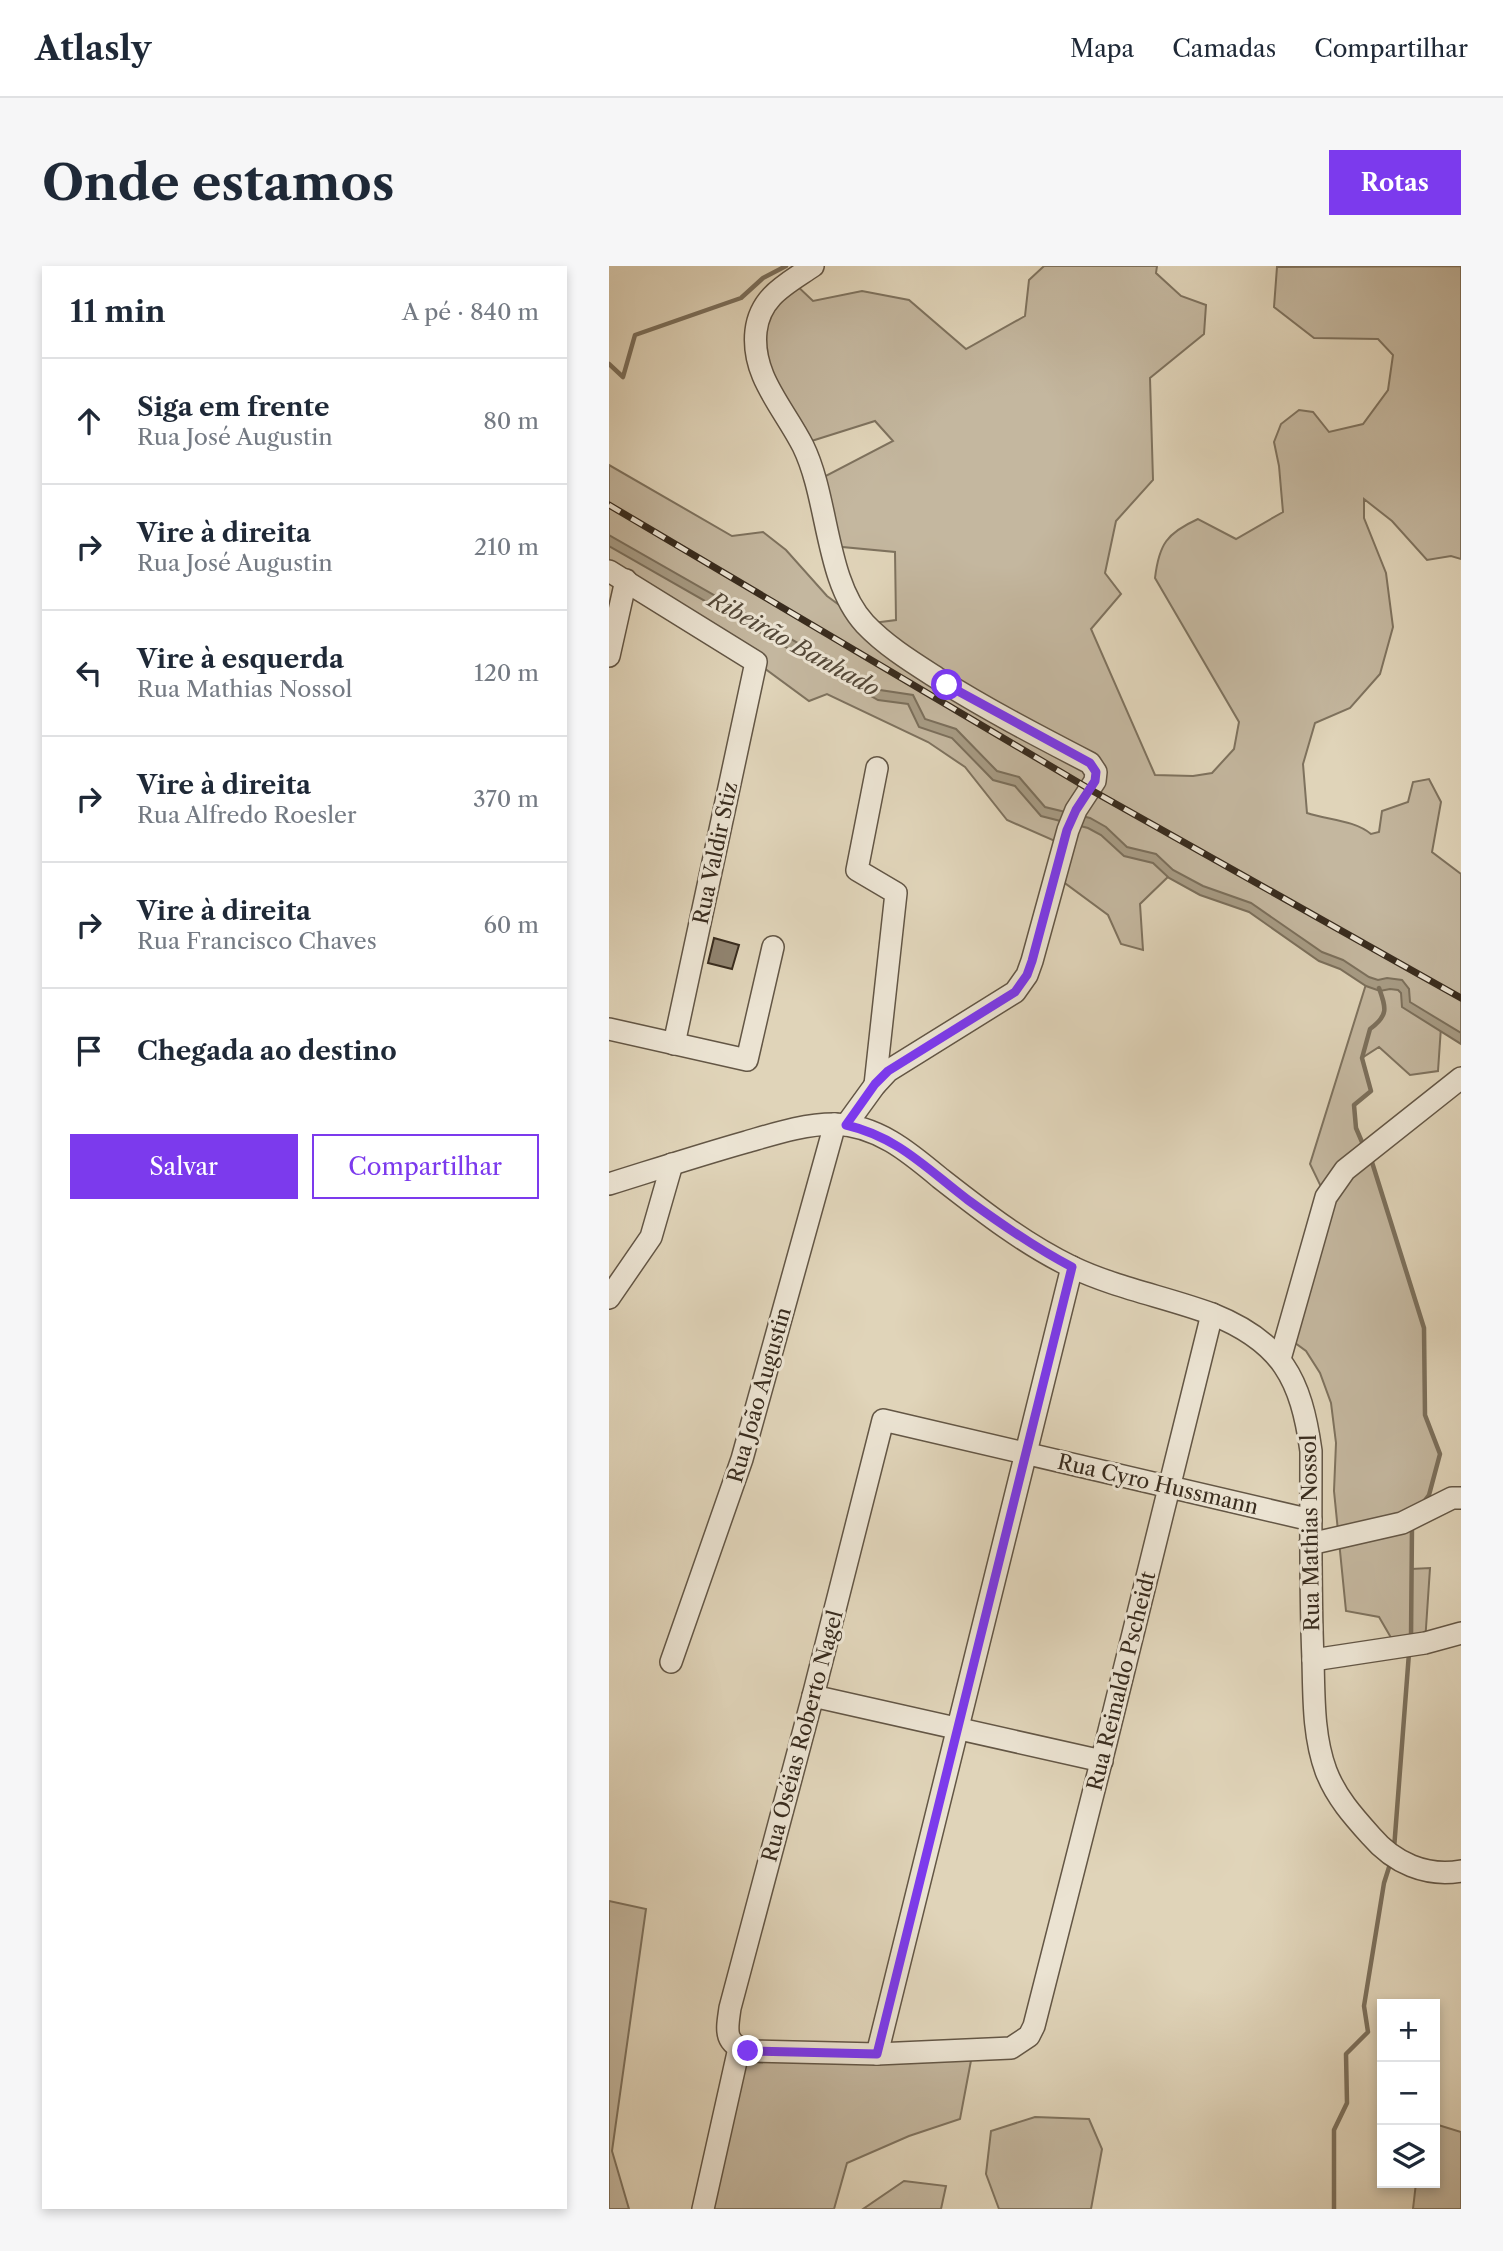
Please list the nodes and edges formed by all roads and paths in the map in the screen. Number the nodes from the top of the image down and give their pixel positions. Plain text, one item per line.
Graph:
1 (813, 266) edge
2 (617, 576) edge
3 (609, 656) edge
4 (877, 768) dead end
5 (773, 947) dead end
6 (609, 1029) edge
7 (674, 1044) junction
8 (1461, 1078) edge
9 (875, 1084) junction
10 (840, 1125) junction
11 (672, 1164) junction
12 (609, 1184) edge
13 (1072, 1267) junction
14 (609, 1298) edge
15 (1212, 1314) junction
16 (1280, 1359) junction
17 (883, 1420) joint
18 (1027, 1453) junction
19 (1170, 1486) junction
20 (1461, 1498) edge
21 (1311, 1520) junction
22 (1310, 1544) junction
23 (1461, 1633) edge
24 (1313, 1660) junction
25 (671, 1662) dead end
26 (813, 1696) junction
27 (958, 1729) junction
28 (1102, 1761) junction
29 (1461, 1871) edge
30 (739, 2048) junction
31 (877, 2054) junction
32 (703, 2209) edge

1 - 9 street
2 - 3 street
2 - 7 street, Rua Valdir Stiz
4 - 9 street
5 - 7 street
6 - 7 street
8 - 16 street
9 - 10 street, Rua João Augustin
10 - 11 street, Rua Mathias Nossol
10 - 13 street, Rua Mathias Nossol
10 - 25 street, Rua João Augustin
11 - 12 street, Rua Mathias Nossol
11 - 14 street
13 - 15 street, Rua Mathias Nossol
13 - 18 street
15 - 16 street, Rua Mathias Nossol
15 - 19 street, Rua Reinaldo Pscheidt
16 - 21 street, Rua Mathias Nossol
17 - 18 street, Rua Cyro Hussmann
17 - 26 street, Rua Oséias Roberto Nagel
18 - 19 street, Rua Cyro Hussmann
18 - 27 street
19 - 21 street, Rua Cyro Hussmann
19 - 28 street, Rua Reinaldo Pscheidt
20 - 22 street
21 - 22 street, Rua Mathias Nossol
22 - 24 street, Rua Mathias Nossol
23 - 24 street
24 - 29 street, Rua Mathias Nossol
26 - 27 street
26 - 30 street, Rua Oséias Roberto Nagel
27 - 28 street
27 - 31 street
28 - 31 street, Rua Reinaldo Pscheidt
30 - 31 street
30 - 32 street

